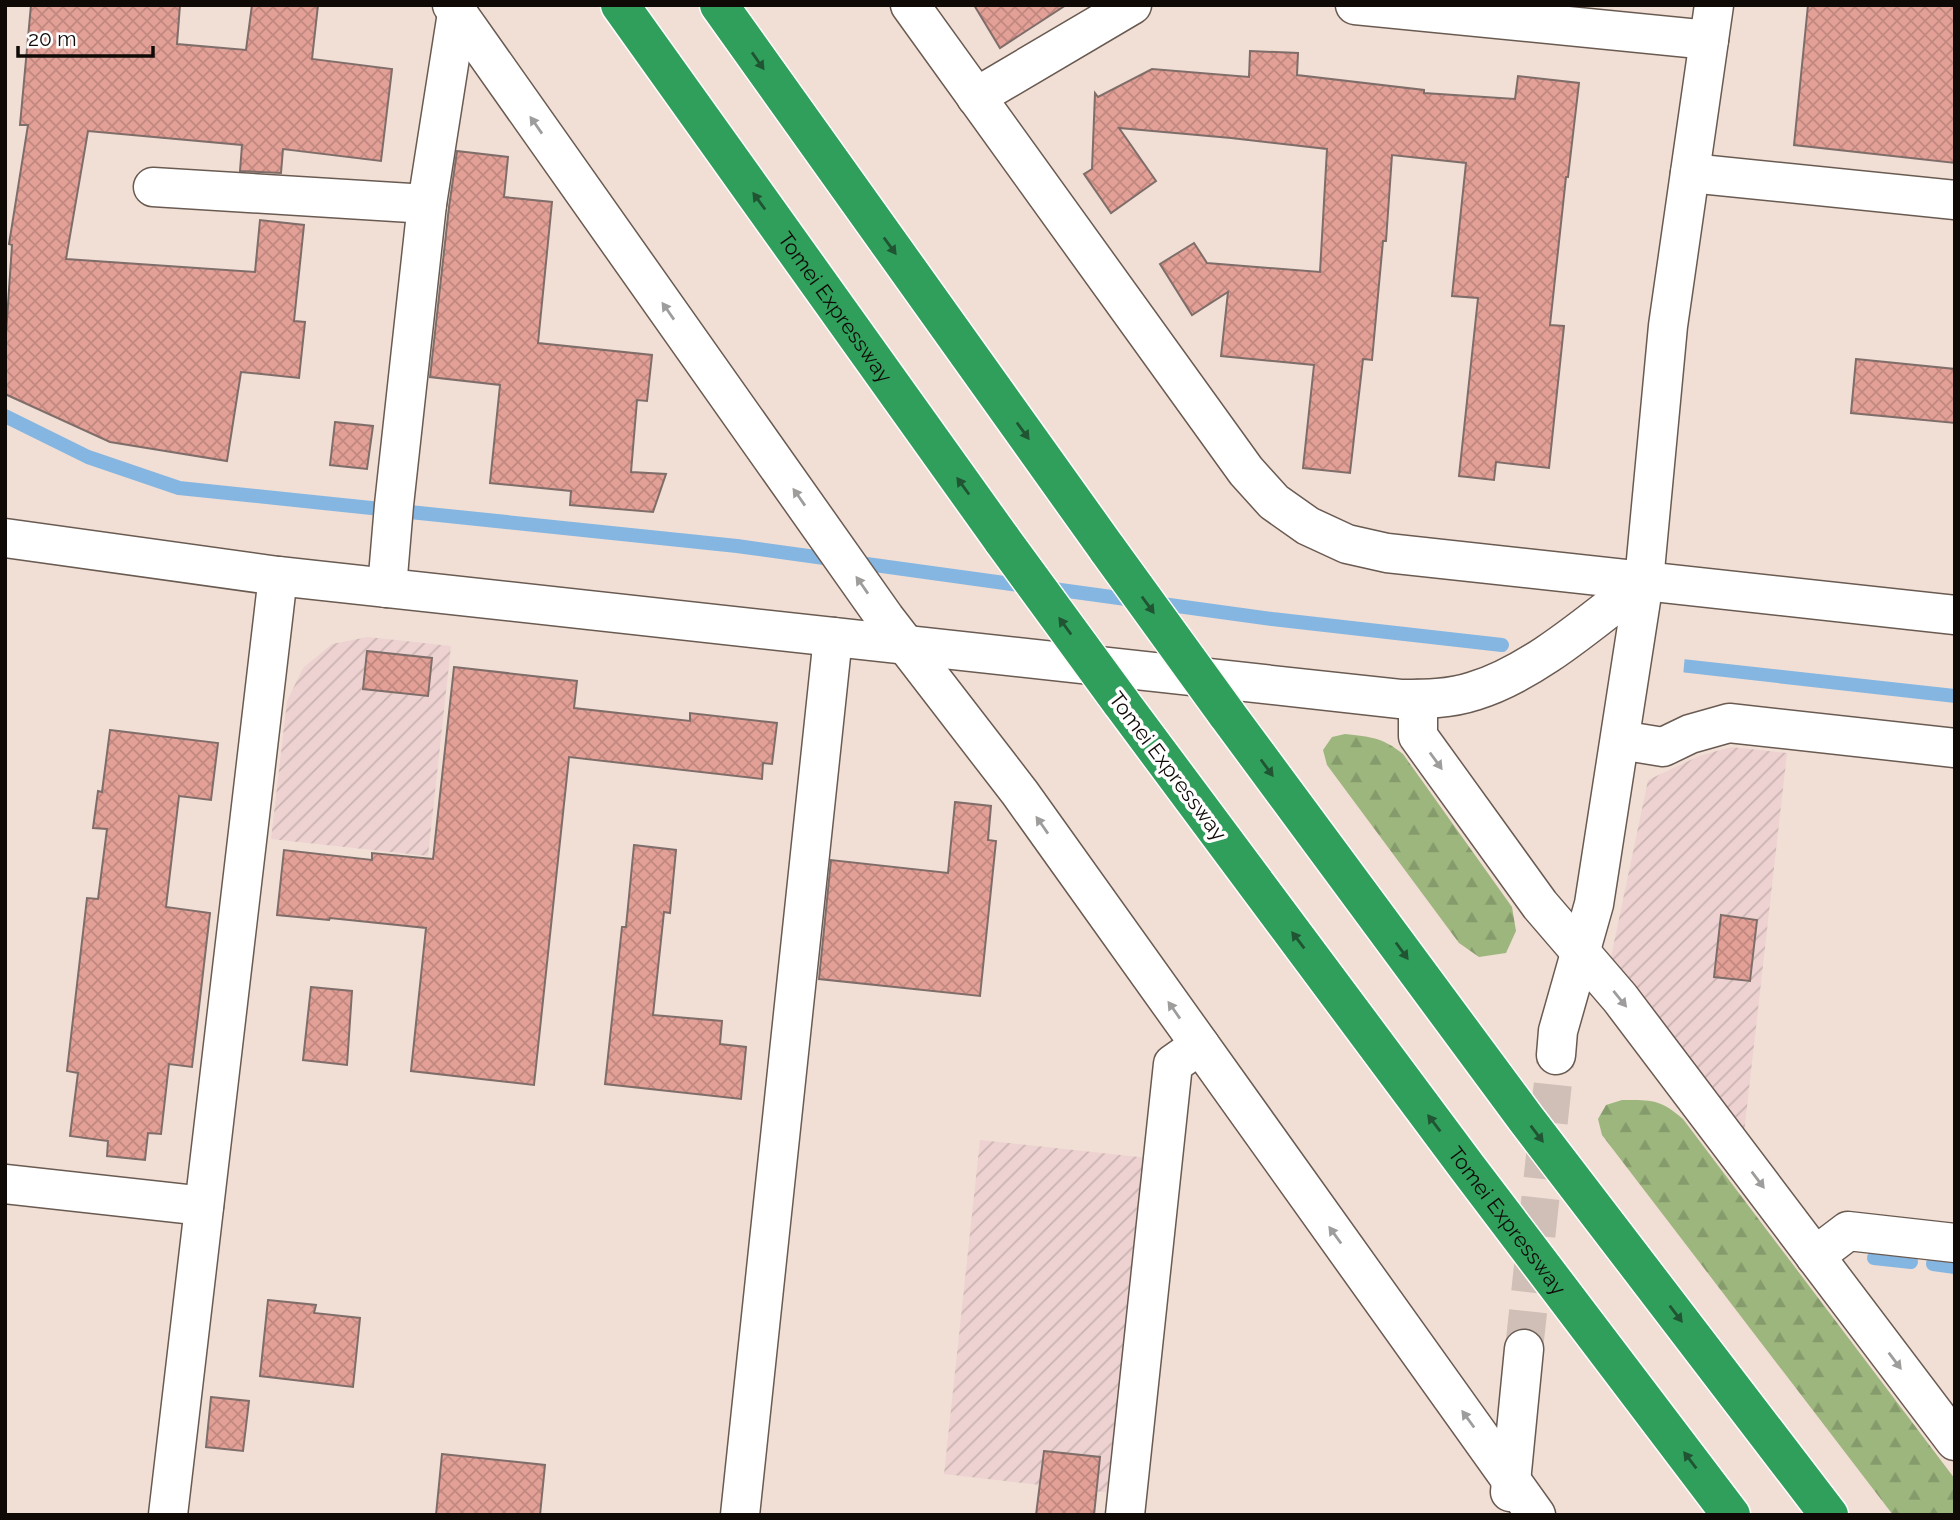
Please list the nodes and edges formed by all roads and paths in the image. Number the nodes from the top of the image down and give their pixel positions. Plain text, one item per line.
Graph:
1 (620, 5) edge
2 (719, 5) edge
3 (910, 5) edge
4 (1132, 5) edge
5 (1354, 5) edge
6 (455, 9) edge
7 (1712, 23) edge
8 (976, 96) junction
9 (1690, 173) junction
10 (153, 187) dead end
11 (1955, 200) edge
12 (427, 204) junction
13 (5, 538) edge
14 (388, 570) junction
15 (278, 576) junction
16 (1644, 581) junction
17 (1955, 615) edge
18 (895, 631) junction
19 (833, 637) junction
20 (1418, 699) junction
21 (1620, 740) junction
22 (1955, 748) edge
23 (1580, 952) junction
24 (1200, 1045) junction
25 (1556, 1055) tunnel mouth
26 (5, 1184) edge
27 (204, 1206) junction
28 (1955, 1243) edge
29 (1815, 1256) junction
30 (1524, 1349) tunnel mouth
31 (1955, 1441) edge
32 (1509, 1497) edge
33 (168, 1515) edge
34 (740, 1515) edge
35 (1125, 1515) edge
36 (1536, 1515) edge
37 (1731, 1515) edge
38 (1829, 1515) edge

37 -> 1 highway, Tomei Expressway, bridge
2 -> 38 highway, bridge
3 - 8 street
4 - 8 street
5 - 7 street
6 - 12 street
18 -> 6 street
7 - 9 street
8 - 16 street
9 - 11 street
9 - 16 street
10 - 12 street
12 - 14 street
13 - 15 street
14 - 15 street
14 - 19 street
15 - 27 street
16 - 17 street
16 - 20 street
16 - 21 street
18 - 19 street
18 - 20 street
24 -> 18 street
19 - 34 street
20 -> 23 street
21 - 22 street
21 - 23 street
23 - 25 street
23 -> 29 street
32 -> 24 street
24 - 35 street
26 - 27 street
27 - 33 street
28 - 29 street
29 -> 31 street
30 - 32 street
32 - 36 street

